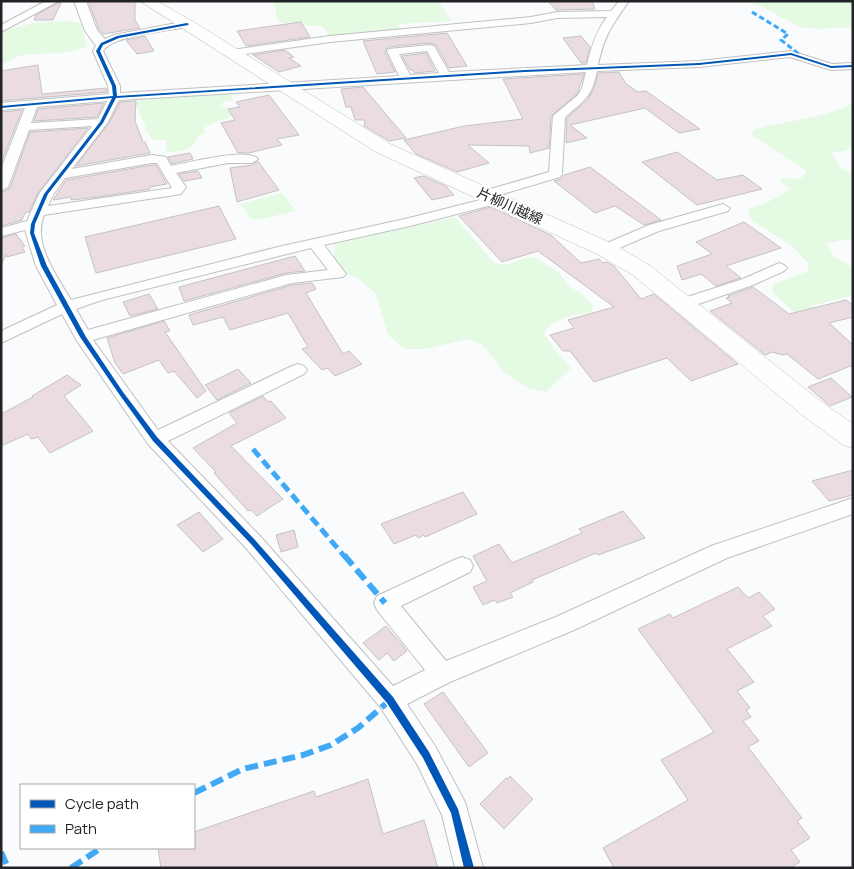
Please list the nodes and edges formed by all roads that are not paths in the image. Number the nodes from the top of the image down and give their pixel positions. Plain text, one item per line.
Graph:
1 (54, 1) edge
2 (80, 1) edge
3 (147, 1) edge
4 (624, 1) edge
5 (614, 14) junction
6 (188, 24) junction
7 (1, 29) edge
8 (102, 44) junction
9 (232, 52) junction
10 (853, 66) edge
11 (592, 69) junction
12 (446, 76) junction
13 (406, 79) junction
14 (288, 87) junction
15 (115, 97) junction
16 (32, 105) junction
17 (1, 107) edge
18 (102, 122) junction
19 (24, 127) junction
20 (252, 159) dead end
21 (169, 170) junction
22 (60, 175) junction
23 (1, 187) edge
24 (490, 198) junction
25 (723, 208) dead end
26 (35, 218) junction
27 (1, 232) edge
28 (315, 243) junction
29 (605, 249) junction
30 (779, 268) dead end
31 (684, 304) junction
32 (66, 306) junction
33 (83, 337) junction
34 (1, 338) edge
35 (298, 370) dead end
36 (853, 438) edge
37 (155, 439) junction
38 (853, 506) edge
39 (462, 566) dead end
40 (442, 674) junction
41 (390, 700) junction
42 (469, 868) edge

1 - 7 street
2 - 8 street
3 - 6 main road, 片柳川越線
4 - 5 street
5 - 9 street
5 - 11 street
6 - 8 street
6 - 9 main road, 片柳川越線
8 - 15 street
9 - 14 main road, 片柳川越線
10 - 11 street
11 - 12 street
11 - 24 street
12 - 13 street
12 - 13 street
13 - 14 street
14 - 15 street
14 - 24 main road, 片柳川越線
15 - 16 street
15 - 18 street
16 - 17 street
16 - 19 street
18 - 19 street
18 - 22 street
19 - 23 street
20 - 21 street
21 - 22 street
21 - 26 street
22 - 26 street
24 - 28 street
24 - 29 main road, 片柳川越線
25 - 29 street
26 - 27 street
26 - 32 street
28 - 32 street
28 - 33 street
29 - 31 main road, 片柳川越線
30 - 31 street
31 - 36 main road, 片柳川越線
32 - 33 street
32 - 34 street
33 - 37 street
35 - 37 street
37 - 41 street
38 - 40 street
39 - 40 street
40 - 41 street
41 - 42 street

